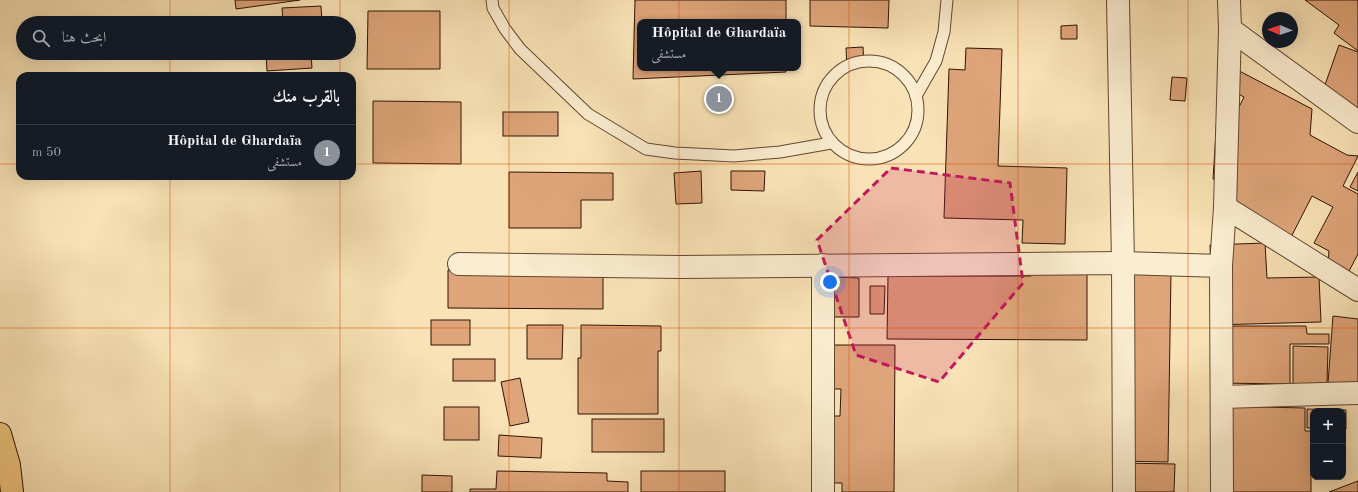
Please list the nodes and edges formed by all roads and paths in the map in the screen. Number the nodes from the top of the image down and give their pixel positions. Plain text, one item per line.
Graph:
1 (492, 0) edge
2 (947, 0) edge
3 (1118, 0) edge
4 (1229, 0) edge
5 (1230, 29) junction
6 (916, 96) junction
7 (1358, 122) edge
8 (831, 144) junction
9 (1225, 208) junction
10 (1123, 263) junction
11 (459, 264) dead end
12 (822, 265) junction
13 (1221, 266) junction
14 (1358, 290) edge
15 (1358, 393) edge
16 (1222, 397) junction
17 (0, 434) edge
18 (12, 492) edge
19 (823, 492) edge
20 (1124, 492) edge
21 (1222, 492) edge

1 - 8 lane
2 - 6 lane
3 - 10 street
4 - 5 street
5 - 7 street
5 - 9 street
6 - 8 lane
6 - 8 lane
9 - 13 street
9 - 14 street
10 - 12 street
10 - 13 street
10 - 20 street
11 - 12 street
12 - 19 street
13 - 16 street
15 - 16 street
16 - 21 street
17 - 18 highway

